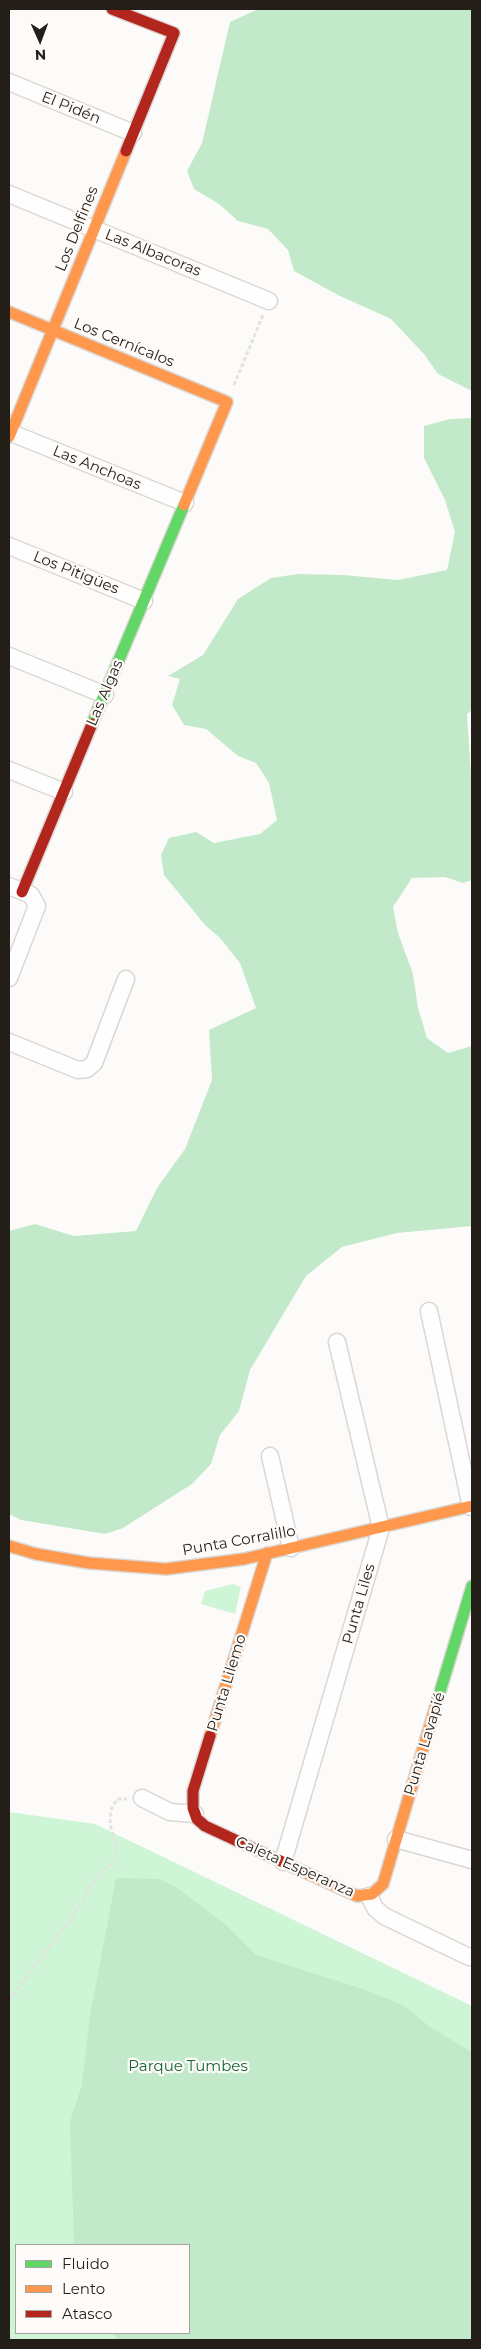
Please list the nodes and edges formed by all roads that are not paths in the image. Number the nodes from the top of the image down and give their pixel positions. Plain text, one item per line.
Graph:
1 (112, 9) edge
2 (9, 82) edge
3 (133, 133) junction
4 (9, 194) edge
5 (94, 229) junction
6 (269, 301) road end
7 (9, 312) edge
8 (52, 330) junction
9 (227, 402) joint
10 (9, 434) edge
11 (185, 503) junction
12 (9, 546) edge
13 (144, 600) junction
14 (9, 656) edge
15 (105, 695) junction
16 (9, 770) edge
17 (64, 792) junction
18 (16, 889) edge
19 (9, 978) edge
20 (126, 978) dead end
21 (9, 1042) edge
22 (429, 1311) dead end
23 (337, 1342) dead end
24 (270, 1456) dead end
25 (471, 1507) edge
26 (381, 1528) junction
27 (9, 1546) edge
28 (291, 1548) junction
29 (267, 1553) junction
30 (472, 1586) edge
31 (142, 1798) road end
32 (195, 1814) junction
33 (396, 1839) junction
34 (472, 1860) edge
35 (284, 1862) junction
36 (369, 1896) junction
37 (469, 1957) dead end

1 - 3 street, Los Delfines
2 - 3 street, El Pidén
3 - 5 street, Los Delfines
4 - 5 street, Las Albacoras
5 - 6 street, Las Albacoras
5 - 8 street, Los Delfines
7 - 8 street, Los Cernícalos
8 - 9 street, Los Cernícalos
8 - 10 street, Los Delfines
9 - 11 street, Las Algas
10 - 11 street, Las Anchoas
11 - 13 street, Las Algas
12 - 13 street, Los Pitigües
13 - 15 street, Las Algas
14 - 15 street
15 - 17 street, Las Algas
16 - 17 street
17 - 18 street, Las Algas
18 - 19 street, Las Algas
20 - 21 street
22 - 25 street
23 - 26 street, Punta Liles
24 - 28 street
25 - 26 street, Punta Corralillo
26 - 28 street, Punta Corralillo
26 - 35 street, Punta Liles
27 - 29 street, Punta Corralillo
28 - 29 street, Punta Corralillo
29 - 32 street, Punta Lilemo
30 - 33 street, Punta Lavapié
31 - 32 street
32 - 35 street, Caleta Esperanza
33 - 34 street
33 - 36 street, Punta Lavapié
35 - 36 street, Caleta Esperanza
36 - 37 street, Caleta Esperanza

